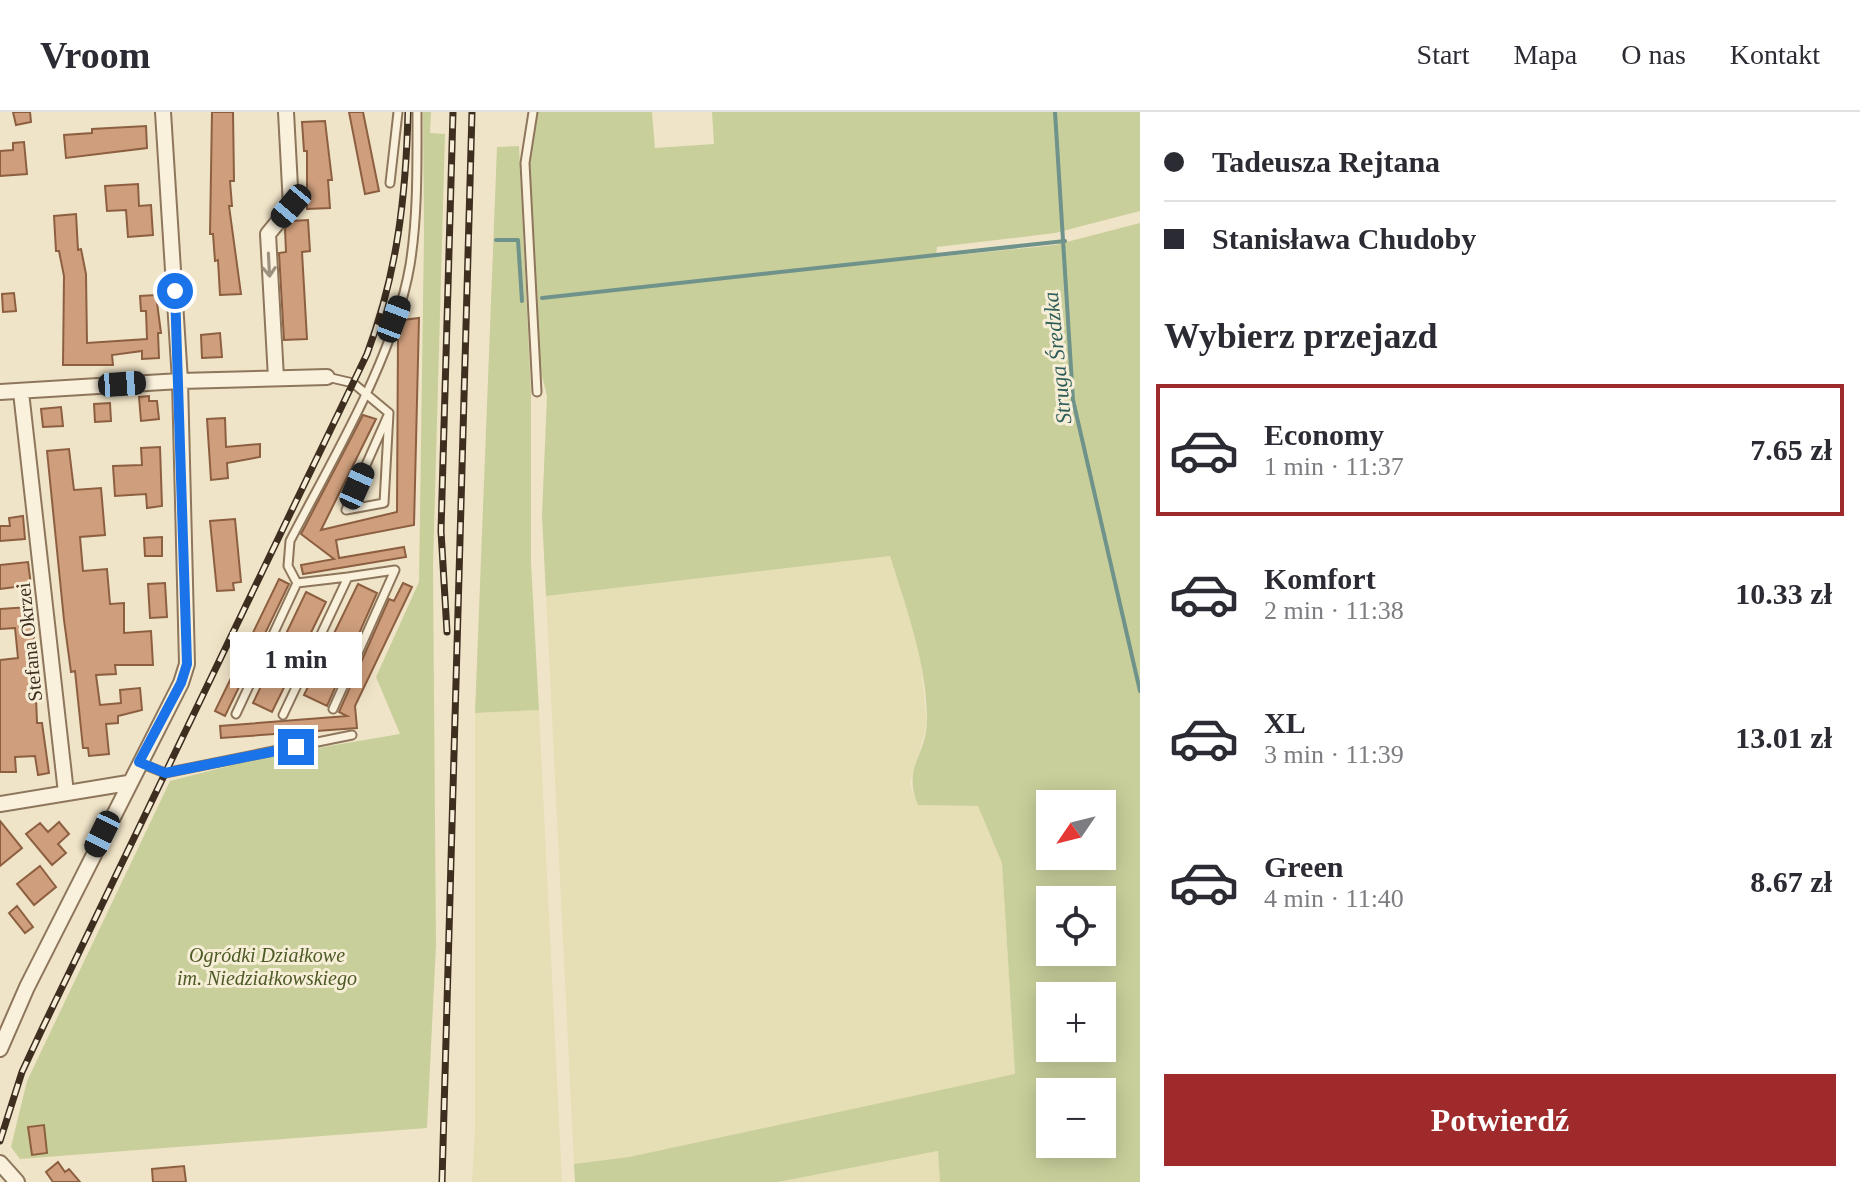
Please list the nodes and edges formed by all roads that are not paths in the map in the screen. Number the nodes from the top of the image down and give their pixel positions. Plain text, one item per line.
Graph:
1 (163, 112) edge
2 (286, 112) edge
3 (398, 112) edge
4 (417, 112) edge
5 (533, 112) edge
6 (390, 183) dead end
7 (327, 377) joint
8 (276, 378) junction
9 (180, 381) junction
10 (0, 392) edge
11 (21, 392) junction
12 (537, 392) dead end
13 (366, 394) junction
14 (389, 413) junction
15 (348, 577) junction
16 (297, 583) junction
17 (333, 709) dead end
18 (236, 714) dead end
19 (283, 715) dead end
20 (352, 735) dead end
21 (139, 762) junction
22 (128, 783) junction
23 (66, 793) junction
24 (0, 804) edge
25 (0, 1049) edge
26 (0, 1163) edge
27 (17, 1182) edge

1 - 9 street
2 -> 8 street
3 - 6 lane
4 - 13 lane
5 - 12 lane
7 - 8 street
7 - 13 lane
8 - 9 street
9 - 11 street
9 - 21 street
10 - 11 street
11 - 23 street, Stefana Okrzei
13 - 14 lane
13 - 16 lane
14 - 14 lane
15 - 16 lane
15 - 17 lane
15 - 19 lane
16 - 18 lane
20 - 21 lane
21 - 22 street
22 - 23 street
22 - 25 street
23 - 24 street
26 - 27 street

